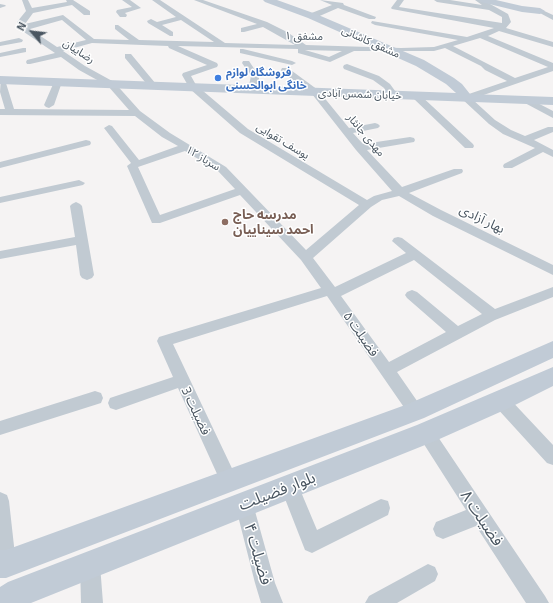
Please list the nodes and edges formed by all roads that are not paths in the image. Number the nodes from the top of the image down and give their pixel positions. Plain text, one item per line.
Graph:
1 (25, 0) edge
2 (125, 0) edge
3 (155, 0) edge
4 (197, 0) edge
5 (268, 0) edge
6 (322, 0) edge
7 (351, 0) edge
8 (400, 0) edge
9 (437, 0) edge
10 (478, 0) edge
11 (484, 0) edge
12 (502, 0) edge
13 (71, 1) edge
14 (337, 6) junction
15 (492, 8) junction
16 (30, 11) junction
17 (540, 11) junction
18 (86, 13) dead end
19 (123, 15) dead end
20 (312, 16) junction
21 (181, 18) junction
22 (553, 18) edge
23 (506, 23) junction
24 (264, 24) junction
25 (118, 27) dead end
26 (24, 28) junction
27 (244, 30) dead end
28 (170, 34) dead end
29 (481, 36) junction
30 (19, 40) dead end
31 (468, 40) junction
32 (92, 41) junction
33 (138, 43) junction
34 (0, 44) edge
35 (167, 44) junction
36 (223, 45) junction
37 (553, 45) edge
38 (447, 46) junction
39 (290, 47) junction
40 (305, 47) junction
41 (355, 48) junction
42 (390, 49) junction
43 (23, 50) dead end
44 (60, 52) junction
45 (0, 55) edge
46 (128, 56) dead end
47 (30, 62) dead end
48 (246, 63) dead end
49 (553, 67) edge
50 (347, 68) dead end
51 (0, 80) edge
52 (514, 81) junction
53 (58, 82) junction
54 (111, 84) junction
55 (153, 86) junction
56 (193, 88) junction
57 (252, 90) junction
58 (315, 92) junction
59 (393, 95) junction
60 (416, 96) junction
61 (466, 98) junction
62 (526, 100) junction
63 (553, 101) edge
64 (49, 105) dead end
65 (0, 112) edge
66 (10, 112) junction
67 (136, 113) junction
68 (553, 115) edge
69 (375, 126) dead end
70 (109, 128) dead end
71 (551, 129) dead end
72 (346, 131) junction
73 (410, 140) dead end
74 (525, 140) junction
75 (86, 143) dead end
76 (468, 146) dead end
77 (186, 147) junction
78 (360, 148) junction
79 (544, 148) junction
80 (553, 154) edge
81 (136, 164) junction
82 (0, 165) edge
83 (508, 166) dead end
84 (458, 171) dead end
85 (79, 183) dead end
86 (243, 190) junction
87 (400, 192) junction
88 (0, 200) edge
89 (367, 205) junction
90 (76, 206) dead end
91 (81, 240) junction
92 (398, 242) dead end
93 (415, 254) junction
94 (0, 255) edge
95 (306, 257) junction
96 (553, 270) edge
97 (87, 275) dead end
98 (331, 292) junction
99 (553, 292) edge
100 (412, 295) dead end
101 (493, 315) junction
102 (457, 333) junction
103 (553, 349) edge
104 (387, 370) junction
105 (553, 376) edge
106 (182, 380) junction
107 (95, 398) dead end
108 (501, 401) junction
109 (116, 403) dead end
110 (421, 422) junction
111 (0, 428) edge
112 (553, 457) edge
113 (228, 481) junction
114 (290, 486) junction
115 (0, 501) edge
116 (244, 504) junction
117 (381, 508) dead end
118 (479, 514) junction
119 (443, 529) dead end
120 (3, 564) edge
121 (90, 565) junction
122 (428, 574) dead end
123 (0, 603) edge
124 (92, 603) edge
125 (272, 603) edge
126 (376, 603) edge
127 (538, 603) edge

1 - 16 street
2 - 19 street
3 - 21 street
4 - 24 street
5 - 20 main road, مشفق کاشانی
6 - 14 street
7 - 14 street
8 - 23 street
9 - 15 street
10 - 15 street
11 - 17 main road
12 - 17 main road
13 - 16 street
13 - 18 street
14 - 20 street
14 - 31 street
15 - 23 street
16 - 26 street
17 - 22 street
20 - 42 main road, مشفق کاشانی
21 - 28 street
21 - 36 street
23 - 29 street, مشفق ۱
23 - 37 street
24 - 27 street
24 - 40 street
25 - 33 street
26 - 32 street
26 - 44 street, رضاییان
29 - 31 street, مشفق ۱
29 - 49 street
30 - 34 street
31 - 38 street, مشفق ۱
32 - 33 street, مشفق ۱
32 - 44 street, مشفق ۱
33 - 35 street, مشفق ۱
35 - 36 street, مشفق ۱
35 - 56 street
36 - 39 street, مشفق ۱
36 - 58 street, مهدی جانثار
38 - 42 street, مشفق ۱
38 - 52 street
39 - 40 street, مشفق ۱
39 - 41 street
40 - 41 street, مشفق ۱
41 - 42 street, مشفق ۱
42 - 61 main road, مشفق کاشانی
43 - 45 street
44 - 47 street, مشفق ۱
44 - 54 street, رضاییان
46 - 55 street
48 - 57 street
49 - 52 street
50 - 59 street
51 - 53 main road, خیابان شمس آبادی
51 - 66 street
52 - 61 street
53 - 54 main road, خیابان شمس آبادی
53 - 64 street
54 - 55 main road, خیابان شمس آبادی
54 - 67 street, سرباز ۱۲
55 - 56 main road, خیابان شمس آبادی
56 - 57 main road, خیابان شمس آبادی
56 - 89 street, یوسف تقوایی
57 - 58 main road, خیابان شمس آبادی
58 - 59 main road, خیابان شمس آبادی
58 - 72 street, مهدی جانثار
59 - 60 main road, خیابان شمس آبادی
60 - 61 main road, خیابان شمس آبادی
60 - 76 street
61 - 62 main road, خیابان شمس آبادی
61 - 74 street
62 - 63 main road, خیابان شمس آبادی
62 - 68 street
65 - 66 street
66 - 67 street
67 - 77 street, سرباز ۱۲
69 - 72 street
70 - 81 street
71 - 74 street
72 - 78 street, مهدی جانثار
73 - 78 street
74 - 79 street
75 - 82 street
77 - 81 street
77 - 86 street, سرباز ۱۲
78 - 87 street, مهدی جانثار
79 - 80 street
79 - 83 street
81 - 86 street
84 - 87 street
85 - 88 street
86 - 95 street, سرباز ۱۲
87 - 89 street
87 - 96 street, بهار آزادی
89 - 95 street
90 - 91 street
91 - 94 street
91 - 97 street
92 - 93 street
93 - 98 street
93 - 101 street
95 - 98 street, فضیلت ۵
98 - 104 street, فضیلت ۵
98 - 106 street, فضیلت 3
99 - 101 street
100 - 102 street
101 - 102 street
102 - 104 street
103 - 110 main road, بلوار فضیلت
104 - 110 street, فضیلت ۵
105 - 108 main road, بلوار فضیلت
106 - 109 street
106 - 113 street, فضیلت 3
107 - 111 street
108 - 110 main road, بلوار فضیلت
108 - 112 street
110 - 113 main road, بلوار فضیلت
110 - 114 main road, بلوار فضیلت
110 - 118 street, فضیلت ۸
113 - 120 main road, بلوار فضیلت
114 - 116 main road, بلوار فضیلت
114 - 117 street
115 - 120 street
116 - 121 main road, بلوار فضیلت
116 - 125 street, فضیلت ۴
118 - 119 street
118 - 127 street, فضیلت ۸
121 - 123 main road, بلوار فضیلت
121 - 124 street
122 - 126 street

